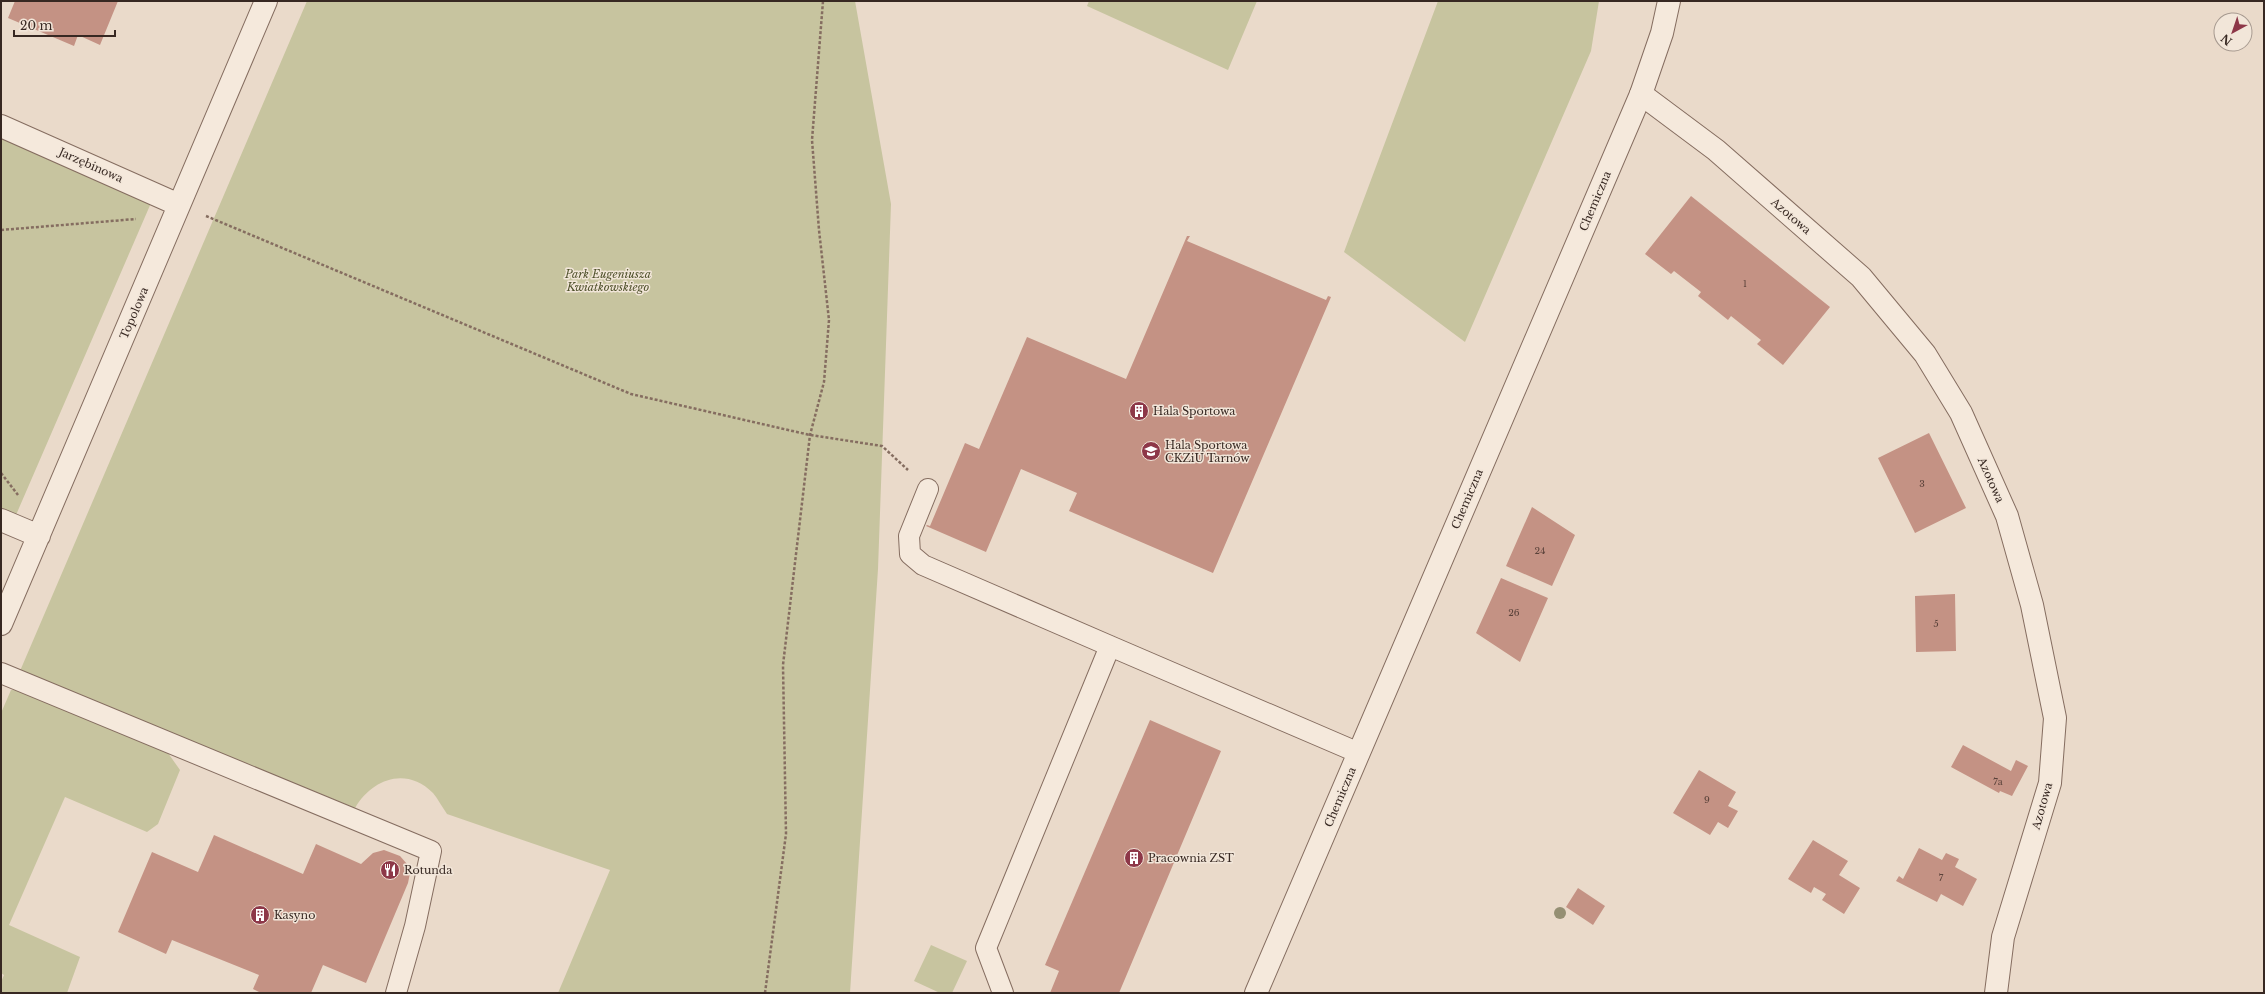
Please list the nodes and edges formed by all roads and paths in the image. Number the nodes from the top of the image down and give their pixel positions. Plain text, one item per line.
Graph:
1 (266, 1) edge
2 (823, 1) edge
3 (1669, 1) edge
4 (1641, 94) junction
5 (1, 126) edge
6 (179, 205) junction
7 (141, 218) dead end
8 (1, 230) edge
9 (810, 435) junction
10 (1, 473) edge
11 (928, 489) joint
12 (22, 500) dead end
13 (1, 520) edge
14 (39, 536) junction
15 (1, 624) edge
16 (1110, 646) junction
17 (1, 673) edge
18 (1359, 753) junction
19 (396, 993) edge
20 (766, 993) edge
21 (1003, 993) edge
22 (1256, 993) edge
23 (1996, 993) edge

1 - 6 street, Topolowa
2 - 9 path
3 - 4 street, Chemiczna
4 - 18 street, Chemiczna
4 - 23 street, Azotowa
5 - 6 street, Jarzębinowa
6 - 9 path
6 - 14 street, Topolowa
7 - 8 path
9 - 11 path
9 - 20 path
10 - 12 path
11 - 16 lane
13 - 14 street
14 - 15 street, Topolowa
16 - 18 lane
16 - 21 lane
17 - 19 lane
18 - 22 street, Chemiczna

